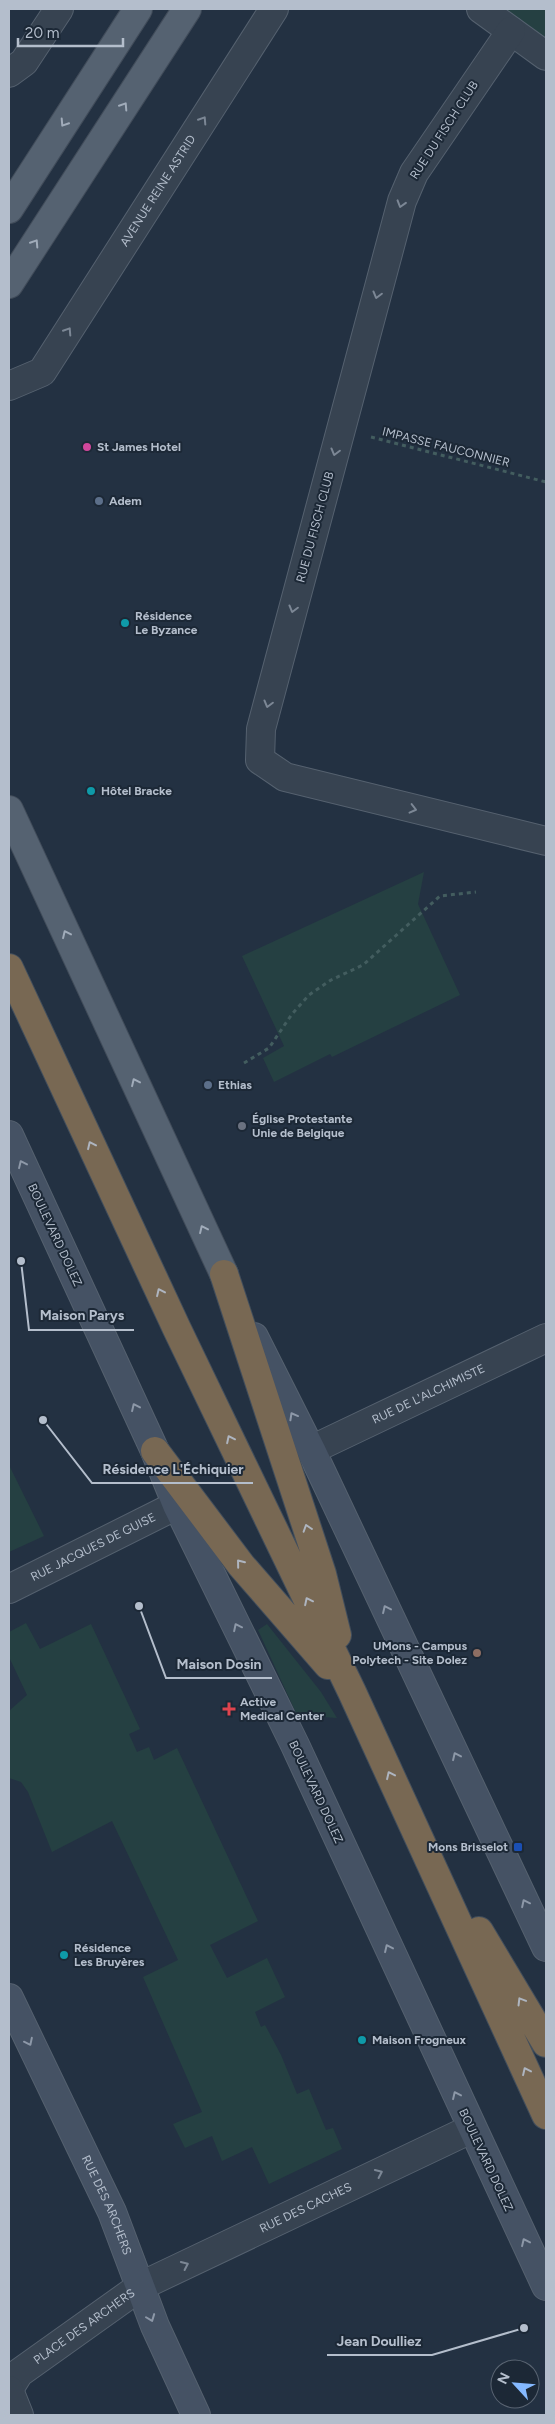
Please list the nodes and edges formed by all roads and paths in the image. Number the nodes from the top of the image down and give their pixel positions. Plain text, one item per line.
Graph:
1 (59, 9) edge
2 (138, 9) edge
3 (187, 9) edge
4 (274, 9) edge
5 (480, 9) edge
6 (511, 31) junction
7 (546, 56) edge
8 (9, 73) edge
9 (10, 206) edge
10 (9, 284) edge
11 (9, 386) edge
12 (342, 430) junction
13 (546, 482) edge
14 (9, 810) edge
15 (546, 841) edge
16 (476, 892) dead end
17 (9, 968) edge
18 (244, 1063) dead end
19 (9, 1135) edge
20 (224, 1274) junction
21 (546, 1338) edge
22 (311, 1450) junction
23 (155, 1451) junction
24 (177, 1505) junction
25 (9, 1589) edge
26 (352, 1692) junction
27 (410, 1819) junction
28 (546, 1947) edge
29 (9, 1998) edge
30 (546, 2043) edge
31 (546, 2115) edge
32 (471, 2129) junction
33 (141, 2286) junction
34 (546, 2286) edge
35 (9, 2390) edge
36 (20, 2415) edge
37 (196, 2415) edge

1 - 8 street
2 -> 9 main road
10 -> 3 main road
11 -> 4 street, AVENUE REINE ASTRID
5 - 6 street
6 - 7 street
6 -> 12 street, RUE DU FISCH CLUB
12 - 13 path, IMPASSE FAUCONNIER
12 -> 15 street, RUE DU FISCH CLUB
20 -> 14 main road
16 - 18 path
26 -> 17 highway
23 -> 19 street, BOULEVARD DOLEZ
22 -> 20 street
26 -> 20 highway
21 - 22 street, RUE DE L'ALCHIMISTE
28 -> 22 street
23 - 24 street, BOULEVARD DOLEZ
26 -> 23 highway
24 - 25 street, RUE JACQUES DE GUISE
32 -> 24 street, BOULEVARD DOLEZ
27 -> 26 highway
30 -> 27 highway
31 -> 27 highway
29 -> 33 street, RUE DES ARCHERS
33 -> 32 street, RUE DES CACHES
34 -> 32 street, BOULEVARD DOLEZ
33 - 35 street, PLACE DES ARCHERS
33 -> 37 street, RUE DES ARCHERS
35 - 36 street, PLACE DES ARCHERS

